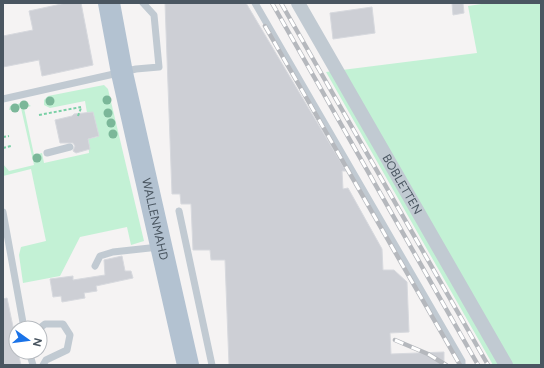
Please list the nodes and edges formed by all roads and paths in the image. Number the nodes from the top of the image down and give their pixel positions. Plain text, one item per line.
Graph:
1 (109, 3) edge
2 (143, 3) edge
3 (255, 3) edge
4 (298, 3) edge
5 (122, 73) junction
6 (3, 99) edge
7 (40, 115) dead end
8 (78, 116) dead end
9 (9, 136) dead end
10 (3, 137) edge
11 (11, 146) dead end
12 (70, 147) dead end
13 (3, 148) edge
14 (47, 153) dead end
15 (179, 211) dead end
16 (3, 212) edge
17 (161, 246) junction
18 (94, 266) dead end
19 (23, 320) edge
20 (48, 324) edge
21 (48, 359) edge
22 (188, 365) edge
23 (212, 365) edge
24 (462, 365) edge
25 (506, 365) edge

1 - 5 main road, WALLENMAHD
2 - 5 lane
3 - 24 lane
4 - 25 street, BOBLETTEN
5 - 6 lane
5 - 17 main road, WALLENMAHD
7 - 8 path
9 - 10 path
11 - 13 path
12 - 14 lane
15 - 23 lane
16 - 19 lane
17 - 18 lane
17 - 22 main road, WALLENMAHD
20 - 21 lane

